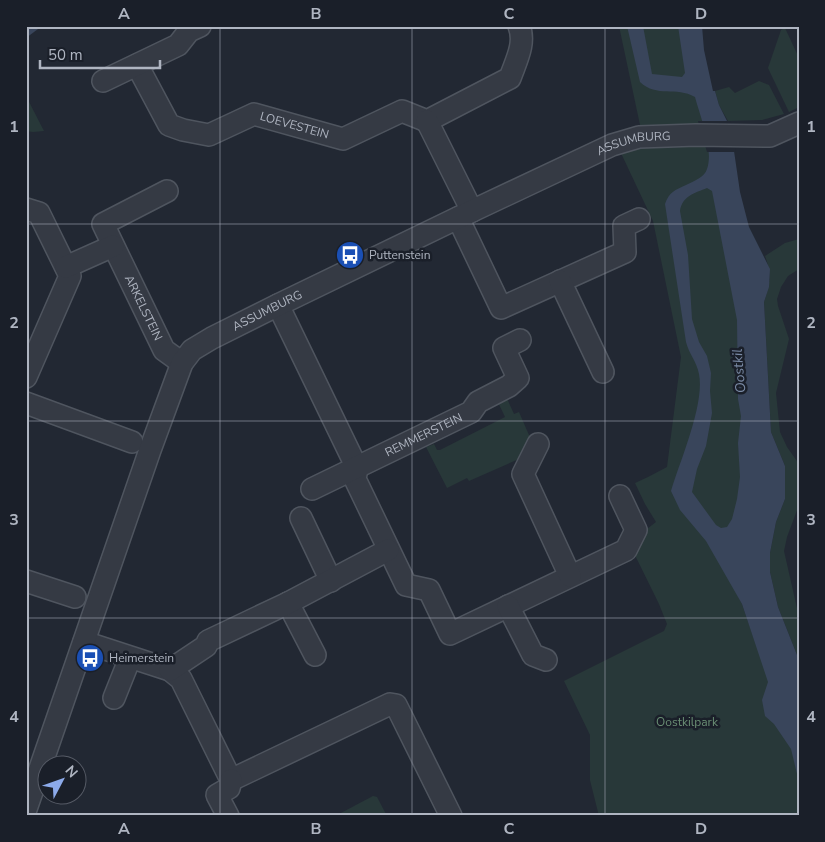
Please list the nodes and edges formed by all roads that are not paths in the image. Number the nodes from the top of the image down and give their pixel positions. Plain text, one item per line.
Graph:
1 (200, 26) edge
2 (519, 26) edge
3 (137, 65) junction
4 (103, 81) dead end
5 (427, 121) junction
6 (799, 123) edge
7 (167, 191) dead end
8 (26, 208) edge
9 (465, 214) junction
10 (639, 219) dead end
11 (113, 246) junction
12 (66, 267) junction
13 (560, 281) junction
14 (278, 305) junction
15 (520, 340) dead end
16 (182, 363) junction
17 (602, 372) dead end
18 (26, 377) edge
19 (26, 403) edge
20 (132, 442) dead end
21 (538, 444) dead end
22 (356, 468) junction
23 (312, 489) dead end
24 (620, 496) dead end
25 (301, 518) dead end
26 (388, 550) junction
27 (570, 576) junction
28 (26, 581) edge
29 (331, 581) junction
30 (76, 597) dead end
31 (288, 603) junction
32 (508, 606) junction
33 (84, 642) junction
34 (315, 655) dead end
35 (130, 658) junction
36 (546, 660) dead end
37 (170, 670) junction
38 (114, 698) dead end
39 (33, 771) edge
40 (230, 780) junction
41 (26, 809) edge
42 (228, 816) edge
43 (451, 816) edge

1 - 3 street
2 - 5 street
3 - 4 street
3 - 5 street, LOEVESTEIN
5 - 9 street
6 - 9 street, ASSUMBURG
7 - 11 street, ARKELSTEIN
8 - 12 street
9 - 13 street
9 - 14 street, ASSUMBURG
10 - 13 street
11 - 12 street
11 - 16 street, ARKELSTEIN
12 - 18 street
13 - 17 street
14 - 16 street, ASSUMBURG
14 - 22 street
15 - 22 street, REMMERSTEIN
16 - 33 street, ASSUMBURG
19 - 20 street
21 - 27 street
22 - 23 street, REMMERSTEIN
22 - 26 street
24 - 27 street
25 - 29 street
26 - 29 street
26 - 32 street
27 - 32 street
28 - 30 street
29 - 31 street
31 - 34 street
31 - 37 street
32 - 36 street
33 - 35 street
33 - 39 street, ASSUMBURG
35 - 37 street
35 - 38 street
37 - 40 street
39 - 41 street, ASSUMBURG
40 - 42 street
40 - 43 street

